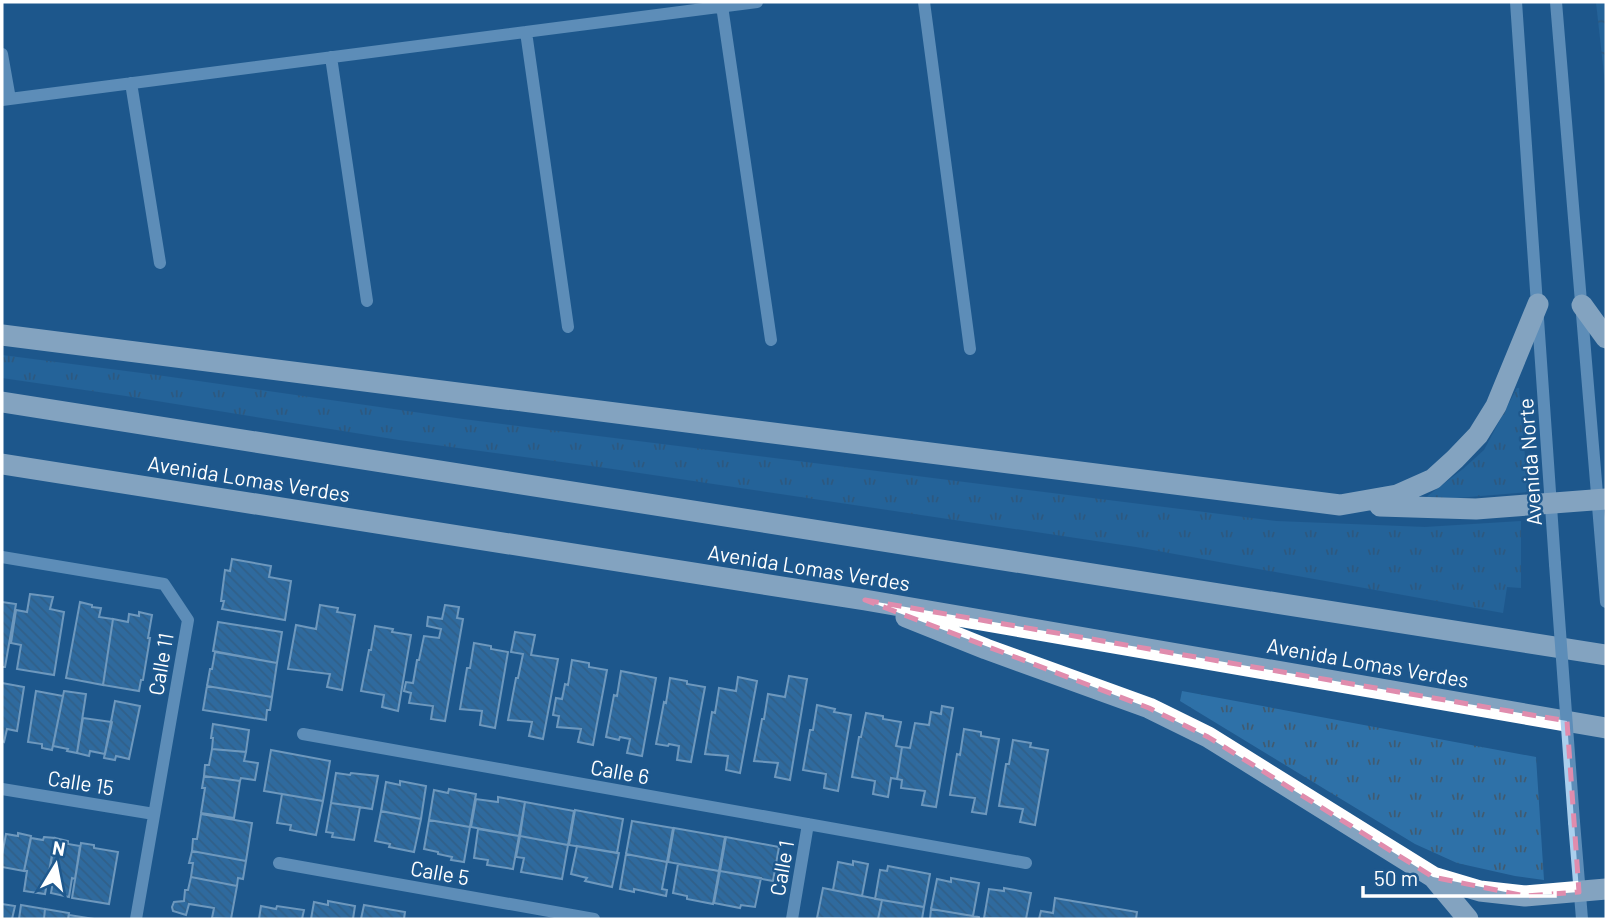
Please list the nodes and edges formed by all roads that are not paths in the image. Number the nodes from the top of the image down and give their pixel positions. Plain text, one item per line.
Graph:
1 (758, 2) edge
2 (924, 2) edge
3 (1516, 2) edge
4 (1556, 2) edge
5 (722, 6) junction
6 (526, 32) junction
7 (2, 54) edge
8 (331, 57) junction
9 (131, 83) junction
10 (6, 99) edge
11 (160, 263) dead end
12 (367, 301) dead end
13 (1538, 304) junction
14 (1582, 305) junction
15 (568, 327) dead end
16 (2, 335) edge
17 (1606, 338) edge
18 (771, 340) dead end
19 (970, 349) dead end
20 (2, 402) edge
21 (2, 464) edge
22 (1602, 499) edge
23 (1551, 502) junction
24 (1340, 505) junction
25 (2, 557) edge
26 (865, 600) junction
27 (1606, 602) edge
28 (1606, 655) edge
29 (1606, 728) edge
30 (303, 734) dead end
31 (2, 789) edge
32 (153, 814) junction
33 (808, 824) junction
34 (279, 863) dead end
35 (1026, 863) dead end
36 (1433, 877) junction
37 (1606, 889) edge
38 (1579, 892) junction
39 (136, 919) edge
40 (594, 919) edge
41 (792, 919) edge
42 (1468, 919) edge
43 (1582, 919) edge

1 - 5 street
2 - 19 street
3 - 13 street, Avenida Norte
4 - 14 street
5 - 6 street
5 - 18 street
6 - 8 street
6 - 15 street
7 - 10 street
8 - 9 street
8 - 12 street
9 - 10 street
9 - 11 street
13 - 23 street, Avenida Norte
13 - 24 highway
14 - 17 highway
14 - 22 street
16 - 24 highway
20 - 28 highway, Avenida Lomas Verdes
21 - 26 highway, Avenida Lomas Verdes
22 - 23 highway
22 - 27 street
23 - 24 highway
23 - 38 street, Avenida Norte, bridge
25 - 32 street, Calle 11
26 - 29 highway, Avenida Lomas Verdes
26 - 36 highway
30 - 33 street, Calle 6
31 - 32 street, Calle 15
32 - 39 street, Calle 11
33 - 35 street, Calle 6
33 - 41 street, Calle 1
34 - 40 street, Calle 5
36 - 38 highway
36 - 42 highway
37 - 38 highway
38 - 43 street, Avenida Norte

